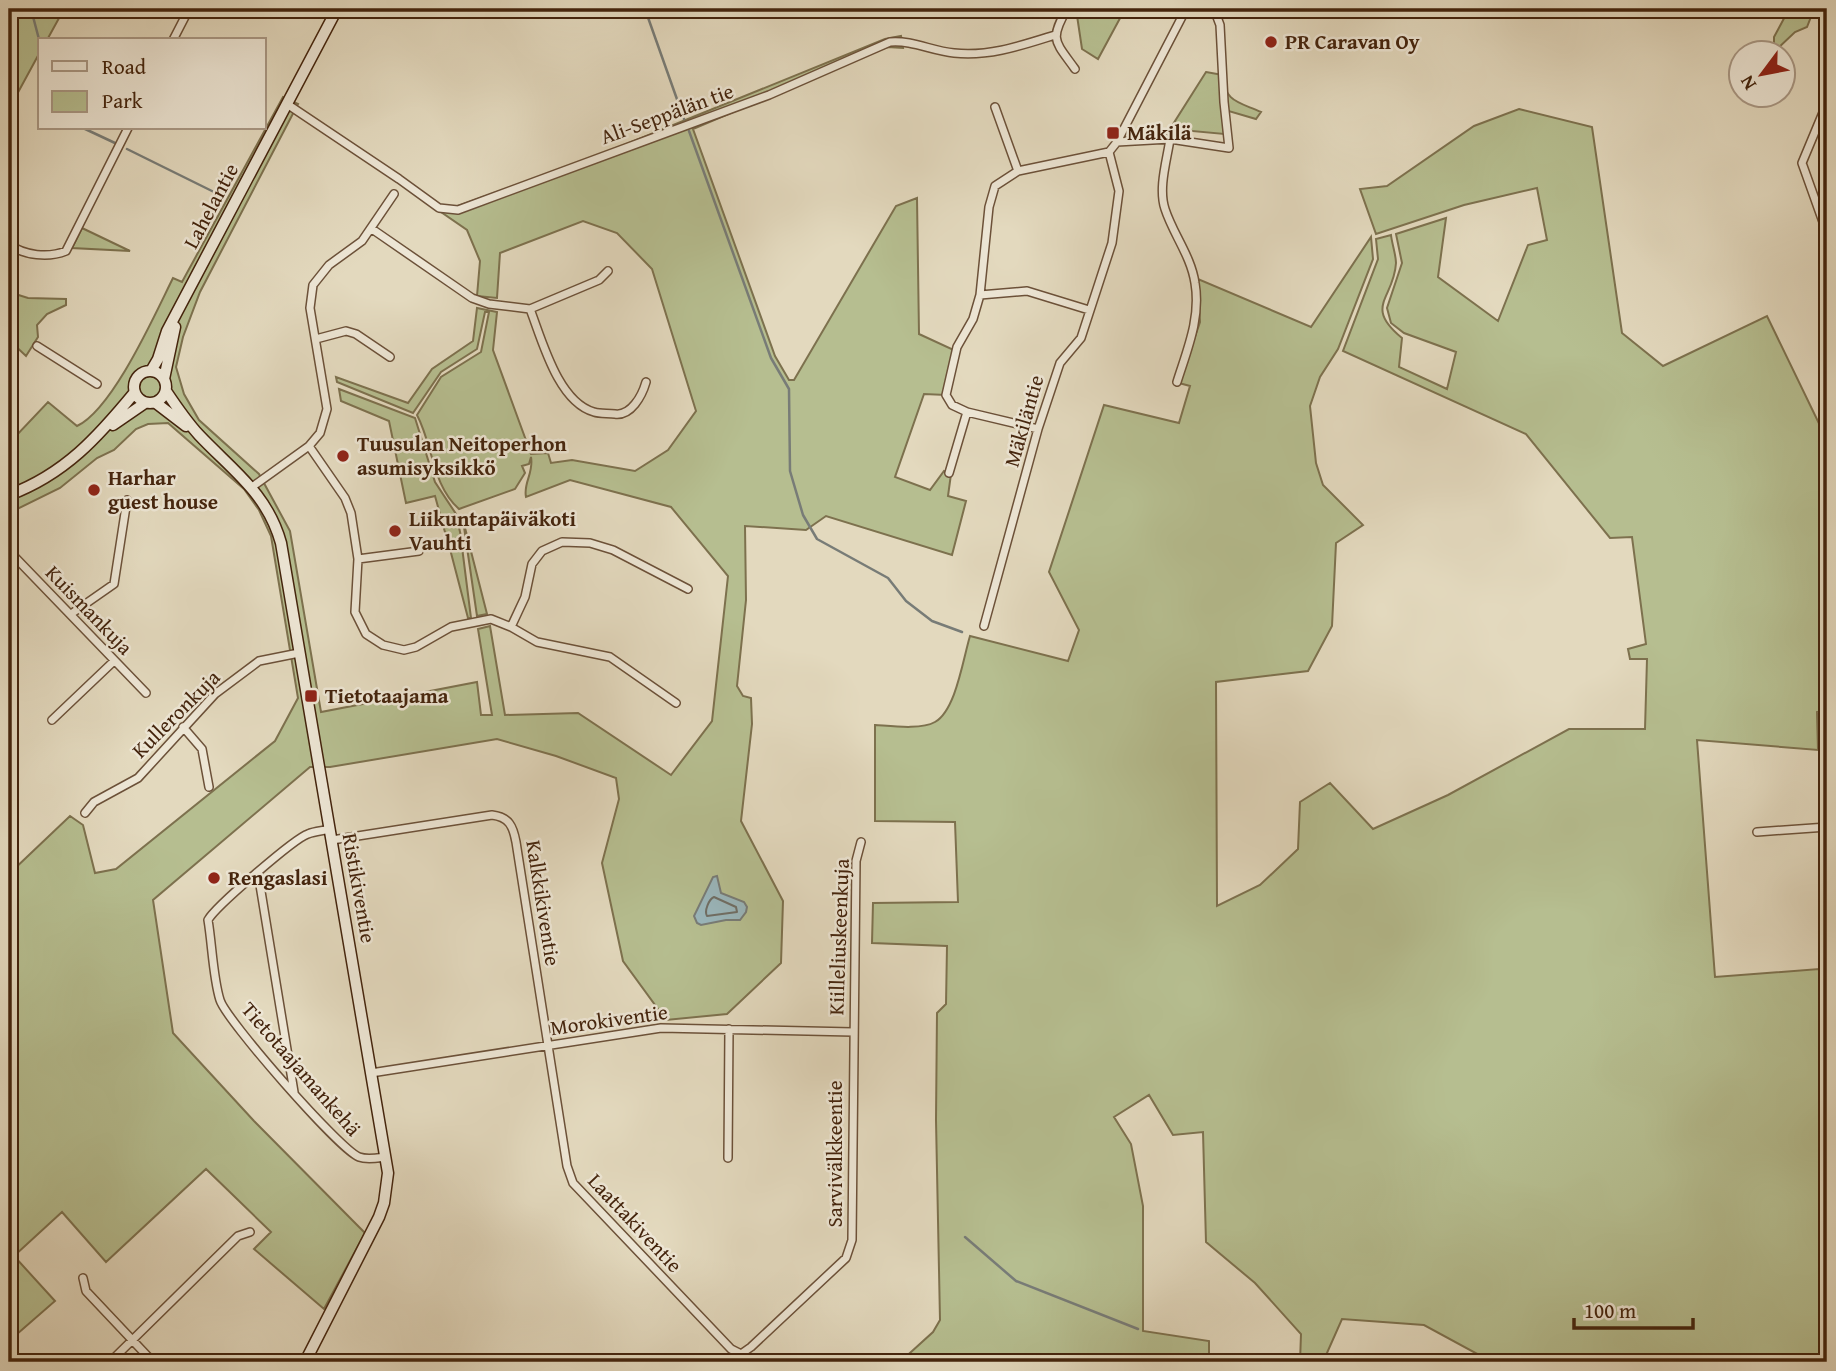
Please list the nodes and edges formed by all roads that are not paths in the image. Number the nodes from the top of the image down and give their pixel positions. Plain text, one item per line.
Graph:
1 (189, 9) edge
2 (337, 9) edge
3 (1067, 9) edge
4 (1186, 9) edge
5 (1214, 9) edge
6 (1055, 35) junction
7 (174, 38) edge
8 (1076, 69) dead end
9 (1827, 103) edge
10 (287, 104) junction
11 (995, 107) dead end
12 (127, 130) edge
13 (1170, 139) junction
14 (1117, 142) junction
15 (1109, 152) junction
16 (1018, 171) junction
17 (394, 194) dead end
18 (372, 229) junction
19 (1827, 233) edge
20 (9, 244) edge
21 (608, 271) dead end
22 (980, 295) junction
23 (530, 309) junction
24 (179, 310) junction
25 (1089, 310) junction
26 (316, 339) junction
27 (37, 346) dead end
28 (390, 357) dead end
29 (151, 371) junction
30 (164, 379) junction
31 (646, 382) dead end
32 (1177, 382) dead end
33 (97, 384) dead end
34 (166, 391) junction
35 (135, 392) junction
36 (151, 403) junction
37 (967, 412) junction
38 (1038, 429) junction
39 (197, 434) junction
40 (96, 437) junction
41 (309, 446) junction
42 (949, 473) dead end
43 (252, 487) junction
44 (9, 495) edge
45 (127, 500) dead end
46 (9, 551) edge
47 (419, 551) dead end
48 (358, 559) junction
49 (688, 589) dead end
50 (71, 614) junction
51 (984, 626) dead end
52 (511, 627) junction
53 (299, 653) junction
54 (114, 662) junction
55 (146, 693) dead end
56 (676, 703) dead end
57 (51, 720) dead end
58 (183, 727) junction
59 (209, 787) dead end
60 (85, 813) dead end
61 (1827, 827) edge
62 (1757, 832) dead end
63 (331, 835) junction
64 (861, 842) dead end
65 (258, 873) junction
66 (729, 1029) junction
67 (853, 1032) junction
68 (548, 1046) junction
69 (372, 1073) junction
70 (294, 1093) junction
71 (386, 1157) junction
72 (728, 1158) dead end
73 (250, 1232) dead end
74 (83, 1278) dead end
75 (132, 1340) junction
76 (741, 1354) joint
77 (110, 1362) edge
78 (153, 1362) edge
79 (305, 1362) edge

1 - 7 street
2 - 10 street, Lahelantie
3 - 6 street
4 - 14 street
5 - 13 street
6 - 8 street
6 - 10 street, Ali-Seppälän tie
9 - 19 street
10 - 24 street, Lahelantie
11 - 16 street
12 - 20 street
13 - 14 street
13 - 32 street
14 - 15 street
15 - 16 street
15 - 25 street, Mäkiläntie
16 - 22 street
17 - 18 street
18 - 23 street
18 - 26 street
21 - 23 street
22 - 25 street
22 - 37 street
23 - 31 street
24 - 29 street, Lahelantie
24 - 30 street, Lahelantie
25 - 38 street, Mäkiläntie
26 - 28 street
26 - 41 street
27 - 33 street
29 - 30 street
29 - 35 street
30 - 34 street
34 - 36 street
34 - 39 street, Ristikiventie
35 - 36 street
35 - 40 street
36 - 39 street, Ristikiventie
36 - 40 street
37 - 38 street
37 - 42 street
38 - 51 street, Mäkiläntie
39 - 43 street, Ristikiventie
40 - 44 street
41 - 43 street
41 - 48 street
43 - 53 street, Ristikiventie
45 - 50 street
46 - 50 street, Kuismankuja
47 - 48 street
48 - 52 street
49 - 52 street
50 - 54 street, Kuismankuja
52 - 56 street
53 - 58 street, Kulleronkuja
53 - 63 street, Ristikiventie
54 - 55 street, Kuismankuja
54 - 57 street
58 - 59 street
58 - 60 street, Kulleronkuja
61 - 62 street
63 - 65 street, Tietotaajamankehä
63 - 68 street, Kalkkikiventie
63 - 69 street, Ristikiventie
64 - 67 street, Kiilleliuskeenkuja
65 - 70 street
65 - 70 street, Tietotaajamankehä
66 - 67 street, Morokiventie
66 - 68 street, Morokiventie
66 - 72 street
67 - 76 street, Sarvivälkkeentie
68 - 69 street, Morokiventie
68 - 76 street, Laattakiventie
69 - 71 street, Ristikiventie
70 - 71 street, Tietotaajamankehä
71 - 79 street, Ristikiventie
73 - 75 street
74 - 75 street
75 - 77 street
75 - 78 street

